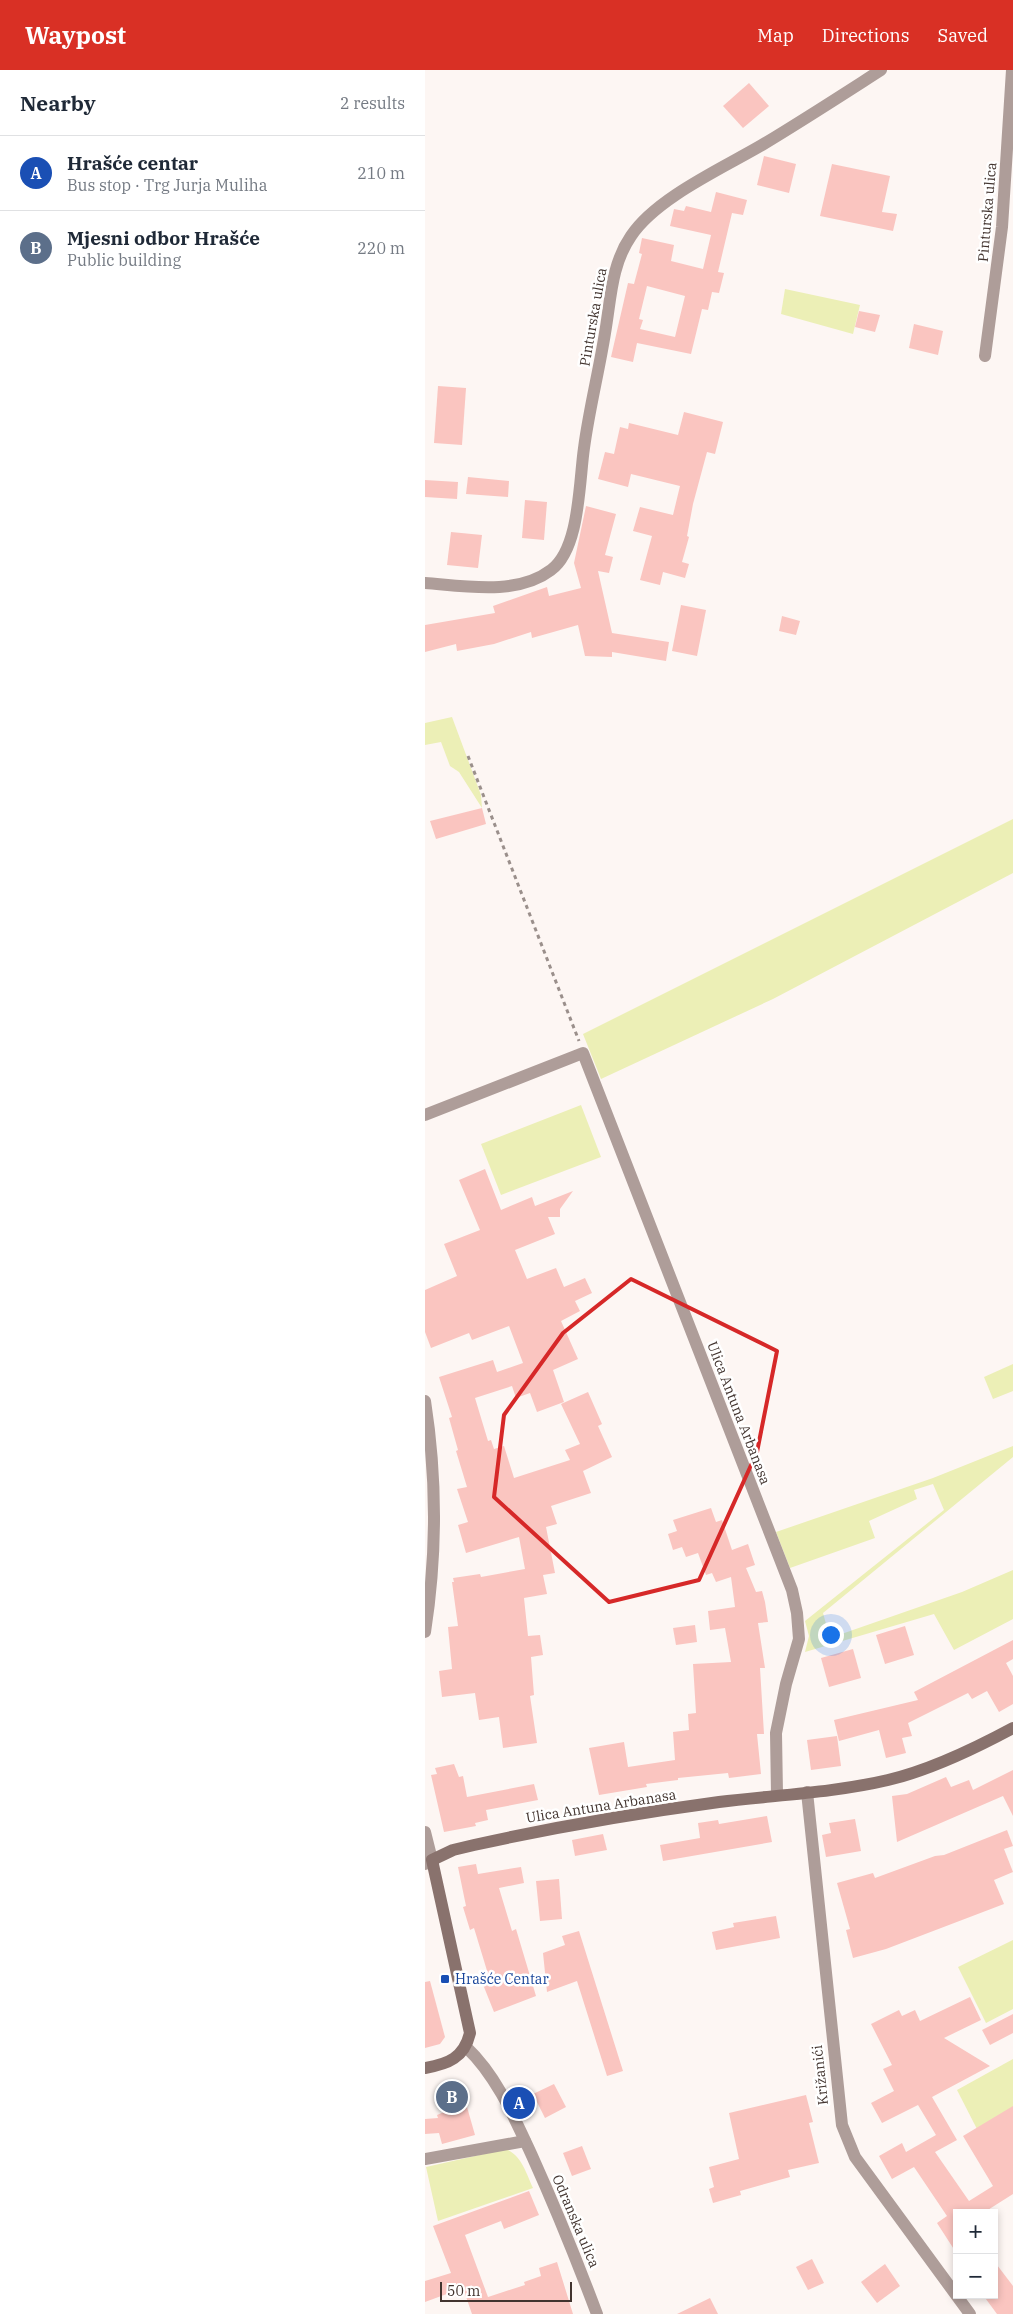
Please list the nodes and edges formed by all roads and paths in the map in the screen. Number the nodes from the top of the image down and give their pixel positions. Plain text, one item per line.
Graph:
1 (881, 70) edge
2 (1012, 70) edge
3 (985, 356) dead end
4 (425, 583) edge
5 (468, 756) dead end
6 (583, 1053) junction
7 (425, 1115) edge
8 (425, 1400) edge
9 (425, 1632) edge
10 (1013, 1728) edge
11 (807, 1792) junction
12 (777, 1794) junction
13 (425, 1832) edge
14 (429, 1862) edge
15 (466, 2046) junction
16 (425, 2068) edge
17 (525, 2141) junction
18 (425, 2159) edge
19 (597, 2314) edge
20 (970, 2314) edge

1 - 4 street, Pinturska ulica
2 - 3 street, Pinturska ulica
5 - 6 path
6 - 7 street
6 - 12 street, Ulica Antuna Arbanasa
8 - 9 street
10 - 11 main road, Ulica Antuna Arbanasa
11 - 12 main road, Ulica Antuna Arbanasa
11 - 20 street, Križanići
12 - 14 main road, Ulica Antuna Arbanasa
13 - 14 street
14 - 15 main road
15 - 16 main road
15 - 17 street, Odranska ulica
17 - 18 street
17 - 19 street, Odranska ulica

